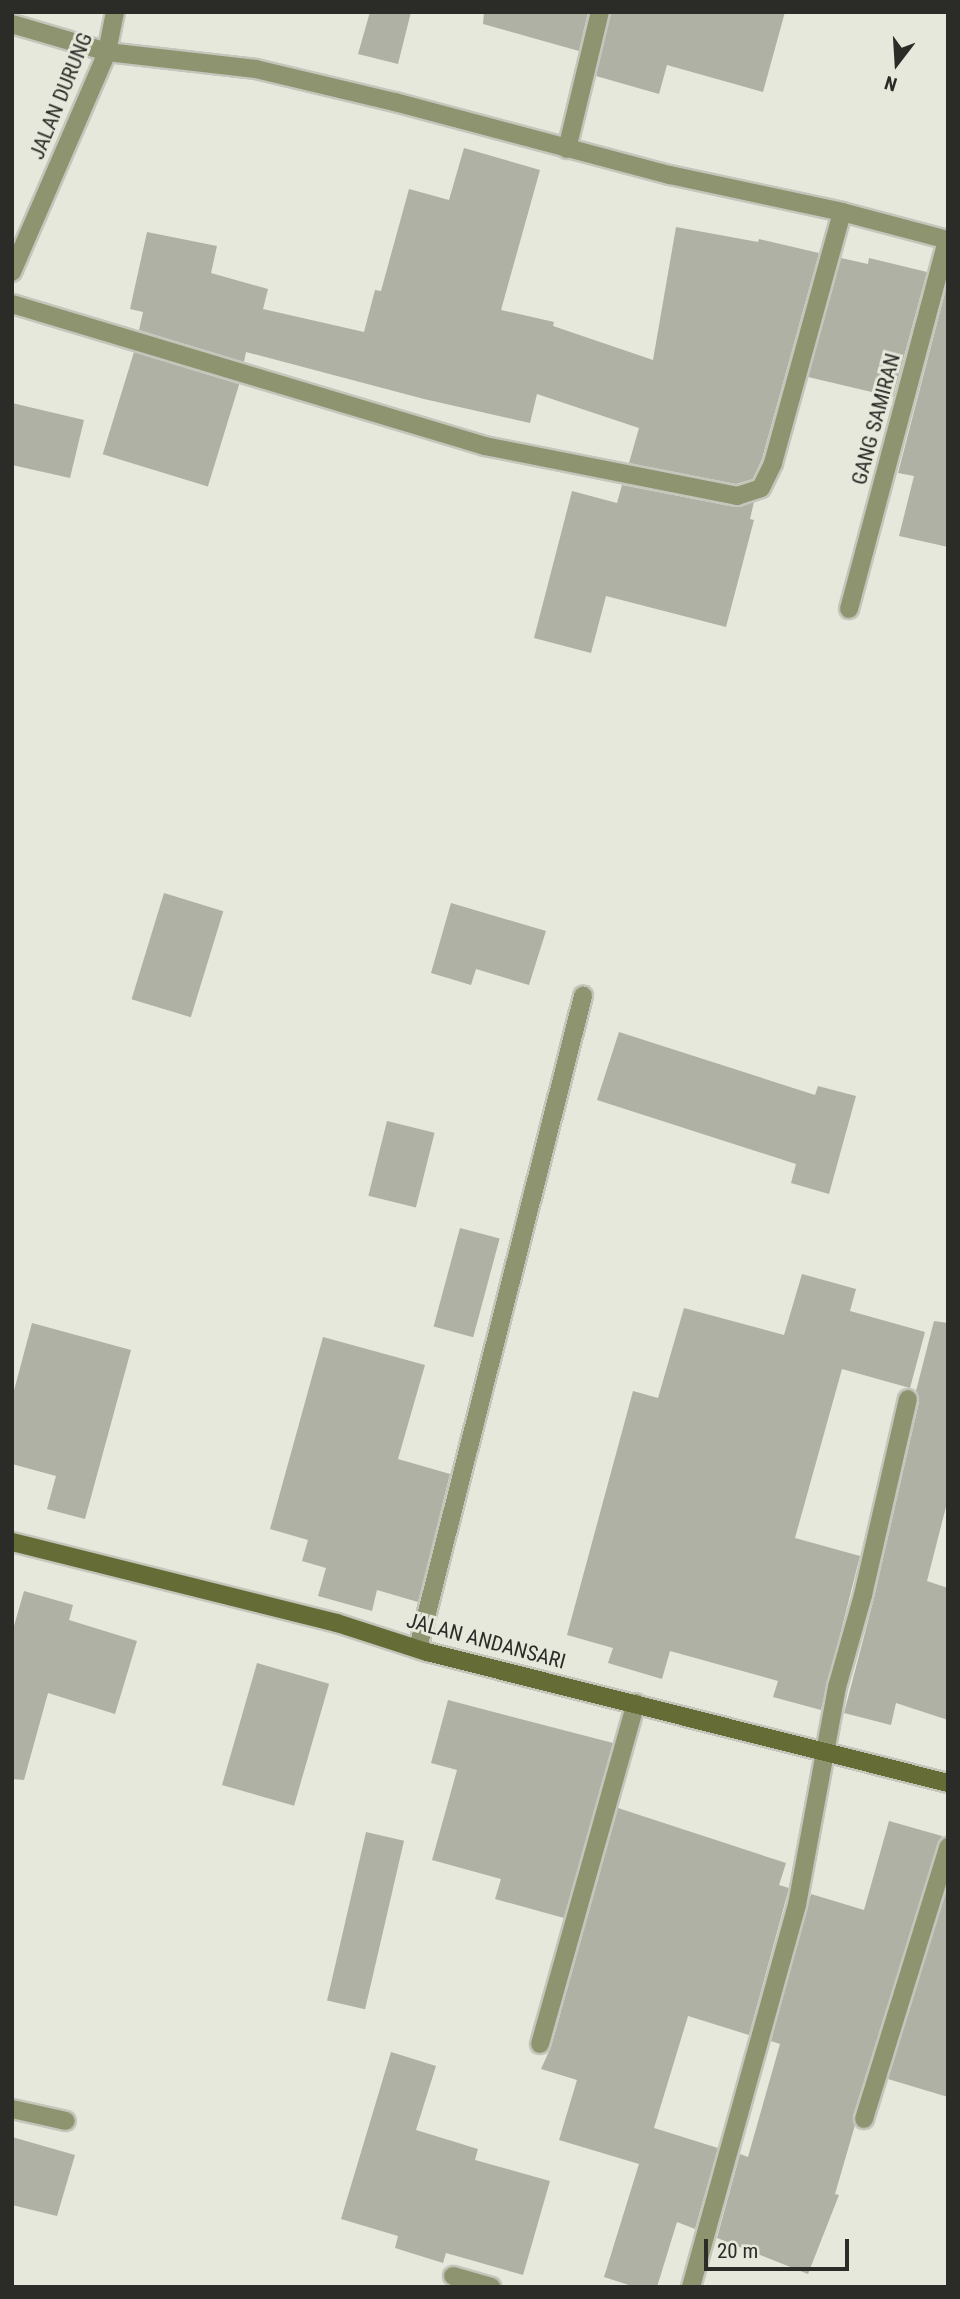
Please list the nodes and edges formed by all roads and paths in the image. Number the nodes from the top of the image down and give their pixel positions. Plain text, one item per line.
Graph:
1 (115, 12) edge
2 (600, 12) edge
3 (12, 24) edge
4 (107, 52) junction
5 (567, 149) junction
6 (842, 212) junction
7 (947, 240) edge
8 (12, 272) edge
9 (12, 304) edge
10 (849, 609) dead end
11 (583, 996) dead end
12 (908, 1399) dead end
13 (12, 1542) edge
14 (418, 1648) junction
15 (636, 1703) junction
16 (825, 1754) junction
17 (948, 1783) edge
18 (948, 1847) edge
19 (540, 2044) dead end
20 (12, 2109) edge
21 (864, 2119) dead end
22 (66, 2121) dead end
23 (453, 2276) dead end
24 (491, 2287) edge
25 (691, 2287) edge

1 - 4 street, JALAN DURUNG
2 - 5 street
3 - 4 street
4 - 5 street
4 - 8 street, JALAN DURUNG
5 - 6 street
6 - 7 street
6 - 9 street
7 - 10 street, GANG SAMIRAN
11 - 14 street
12 - 16 street
13 - 14 street, JALAN ANDANSARI
14 - 15 street, JALAN ANDANSARI
15 - 16 street, JALAN ANDANSARI
15 - 19 street
16 - 17 street, JALAN ANDANSARI
16 - 25 street
18 - 21 street
20 - 22 street
23 - 24 street

